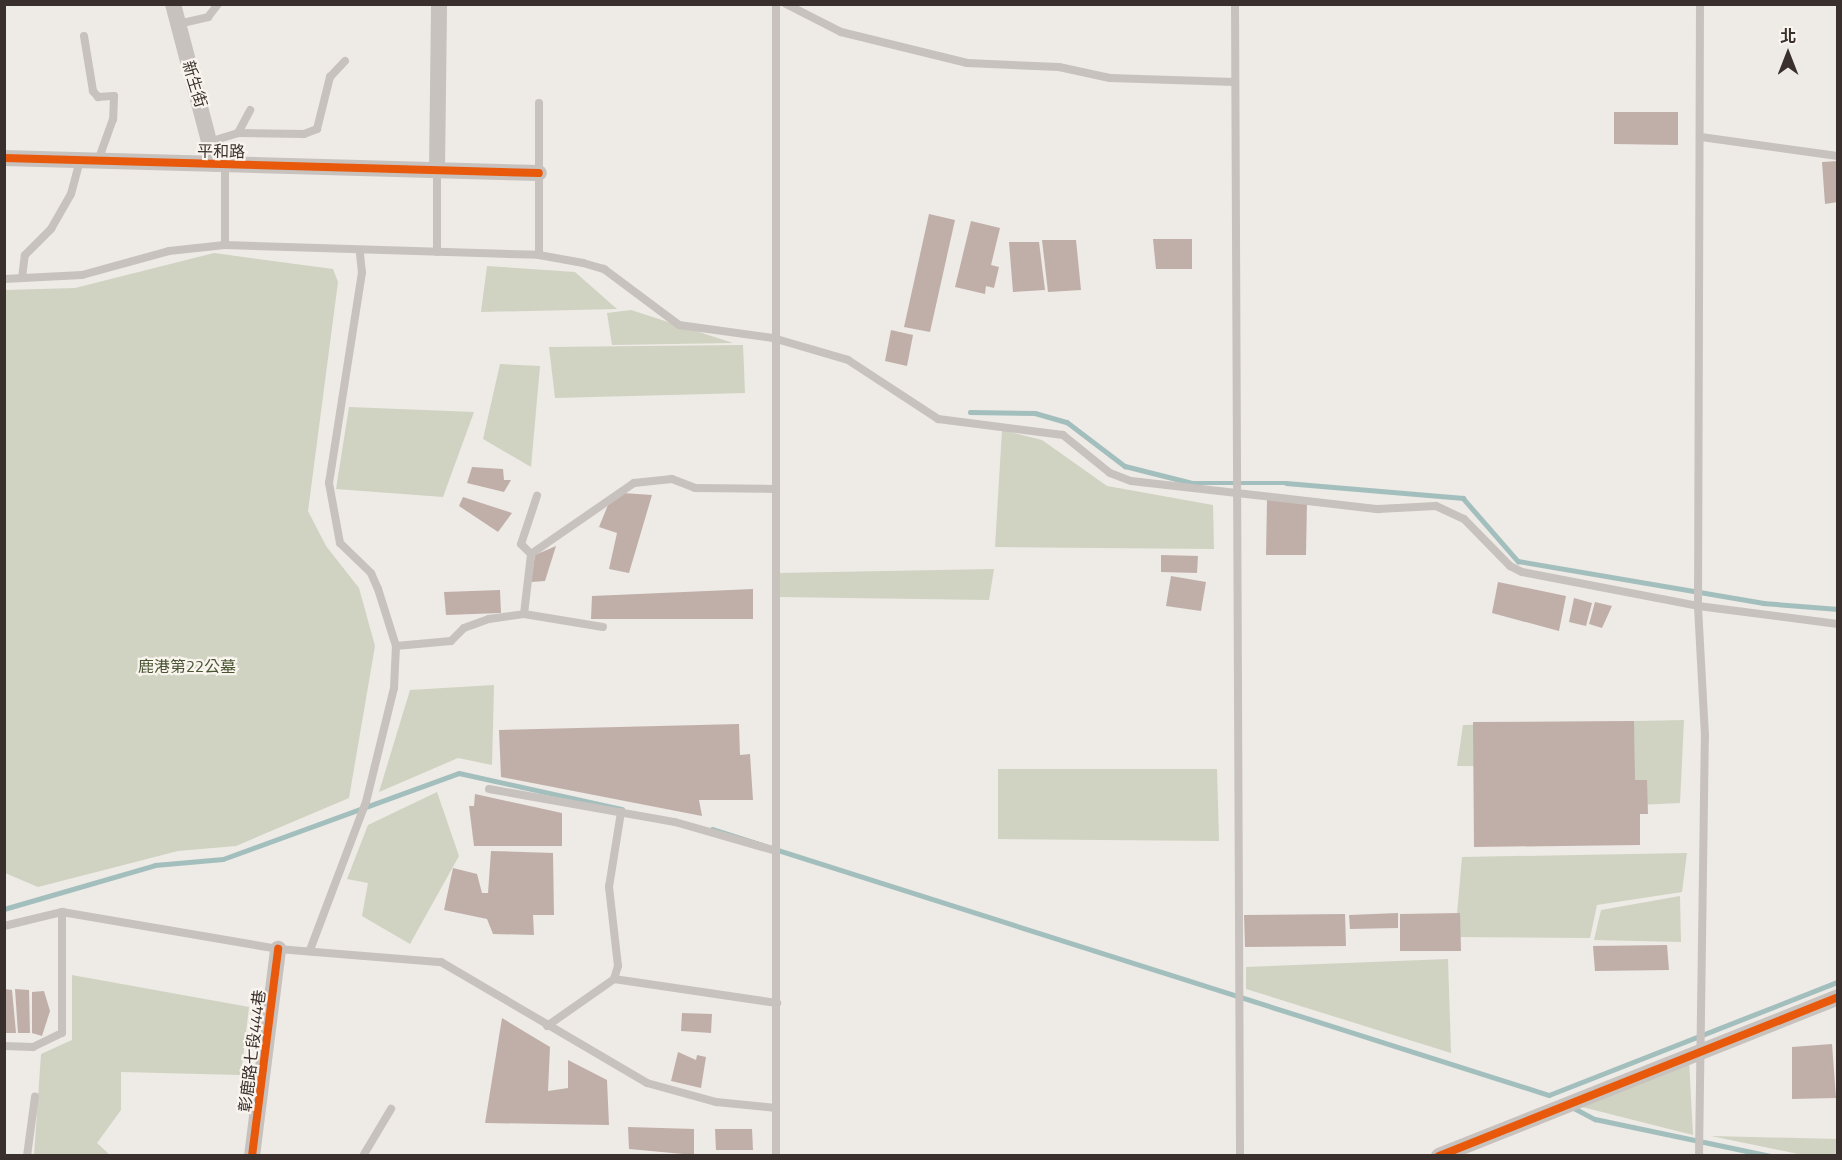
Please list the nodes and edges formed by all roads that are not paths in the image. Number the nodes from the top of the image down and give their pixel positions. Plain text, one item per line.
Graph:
1 (172, 4) edge
2 (218, 4) edge
3 (439, 4) edge
4 (776, 4) edge
5 (786, 4) edge
6 (1235, 4) edge
7 (1700, 4) edge
8 (178, 24) junction
9 (84, 36) dead end
10 (345, 61) dead end
11 (1233, 82) junction
12 (539, 103) dead end
13 (250, 110) dead end
14 (238, 133) junction
15 (1701, 137) junction
16 (212, 141) junction
17 (1838, 156) edge
18 (4, 158) edge
19 (80, 161) junction
20 (98, 161) junction
21 (220, 164) junction
22 (437, 171) junction
23 (539, 172) junction
24 (225, 245) junction
25 (437, 252) junction
26 (360, 253) junction
27 (539, 255) junction
28 (22, 278) junction
29 (4, 279) edge
30 (773, 338) junction
31 (774, 489) junction
32 (1234, 494) junction
33 (537, 496) dead end
34 (531, 554) junction
35 (1698, 606) junction
36 (524, 614) junction
37 (1838, 624) edge
38 (603, 627) dead end
39 (396, 646) junction
40 (489, 789) dead end
41 (621, 812) junction
42 (776, 851) junction
43 (62, 912) junction
44 (4, 926) edge
45 (278, 949) junction
46 (310, 950) junction
47 (614, 980) junction
48 (1838, 996) edge
49 (777, 1003) junction
50 (547, 1026) junction
51 (4, 1046) edge
52 (1701, 1047) junction
53 (35, 1097) dead end
54 (776, 1108) junction
55 (391, 1109) dead end
56 (27, 1155) edge
57 (252, 1155) edge
58 (363, 1155) edge
59 (776, 1155) edge
60 (1240, 1155) edge
61 (1439, 1155) edge
62 (1699, 1155) edge

1 - 8 street, 新生街
2 - 8 lane
3 - 22 street
4 - 30 lane
5 - 11 lane
6 - 11 lane
7 - 15 lane
8 - 16 street, 新生街
9 - 20 lane
10 - 14 lane
11 - 32 lane
12 - 23 lane
13 - 14 lane
14 - 16 lane
15 - 17 lane
15 - 35 lane
16 - 21 street, 新生街
18 - 19 street, 平和路
19 - 20 street, 平和路
19 - 28 lane
20 - 21 street, 平和路
21 - 22 street, 平和路
21 - 24 lane
22 - 23 street, 平和路
22 - 25 lane
23 - 27 lane
24 - 26 lane
24 - 28 lane
25 - 26 lane
25 - 27 lane
26 - 39 lane
27 - 30 lane
28 - 29 lane
30 - 31 lane
30 - 32 lane
31 - 34 lane
31 - 42 lane
32 - 35 lane
32 - 60 lane
33 - 34 lane
34 - 36 lane
35 - 37 lane
35 - 52 lane
36 - 38 lane
36 - 39 lane
39 - 46 lane
40 - 41 lane
41 - 42 lane
41 - 47 lane
42 - 49 lane
43 - 44 lane
43 - 45 lane
43 - 51 lane
45 - 46 lane
45 - 57 street, 彰鹿路七段444巷
46 - 50 lane
47 - 49 lane
47 - 50 lane
48 - 52 street
49 - 54 lane
50 - 54 lane
52 - 61 street
52 - 62 lane
53 - 56 lane
54 - 59 lane
55 - 58 lane

